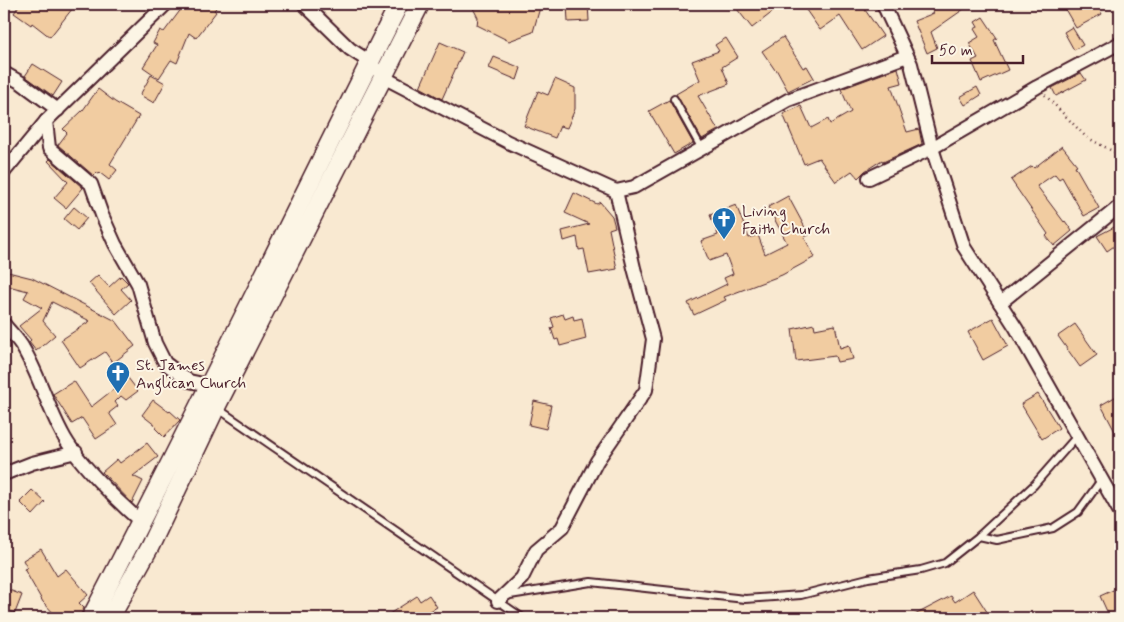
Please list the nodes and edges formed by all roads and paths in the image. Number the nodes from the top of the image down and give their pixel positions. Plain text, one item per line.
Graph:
1 (166, 4) edge
2 (304, 4) edge
3 (399, 4) edge
4 (420, 4) edge
5 (883, 4) edge
6 (1120, 43) edge
7 (908, 56) junction
8 (370, 62) junction
9 (4, 73) edge
10 (382, 77) junction
11 (1037, 87) junction
12 (674, 99) dead end
13 (58, 110) junction
14 (46, 121) junction
15 (932, 148) junction
16 (702, 149) junction
17 (1120, 155) edge
18 (4, 172) edge
19 (869, 178) dead end
20 (616, 191) junction
21 (1120, 206) edge
22 (1000, 303) junction
23 (4, 324) edge
24 (208, 386) junction
25 (216, 407) junction
26 (1077, 436) junction
27 (76, 452) junction
28 (4, 474) edge
29 (1102, 480) junction
30 (1119, 508) edge
31 (141, 522) junction
32 (979, 536) junction
33 (498, 601) junction
34 (91, 618) edge
35 (110, 618) edge
36 (523, 618) edge

1 - 13 street
2 - 8 street
3 - 8 main road
4 - 10 main road
5 - 7 street
6 - 11 street
7 - 15 street
7 - 16 street
8 - 10 street
8 - 24 main road
9 - 13 street
10 - 20 street
10 - 25 main road
11 - 15 street
11 - 17 path
12 - 16 lane
13 - 14 street
14 - 18 street
14 - 24 street
15 - 19 street
15 - 22 street
16 - 20 street
20 - 33 street
21 - 22 street
22 - 26 street
23 - 27 street
24 - 31 main road
25 - 33 lane
25 - 35 main road
26 - 29 street
26 - 32 lane
27 - 28 street
27 - 31 street
29 - 30 street
29 - 32 lane
31 - 34 main road
32 - 33 lane
33 - 36 lane

